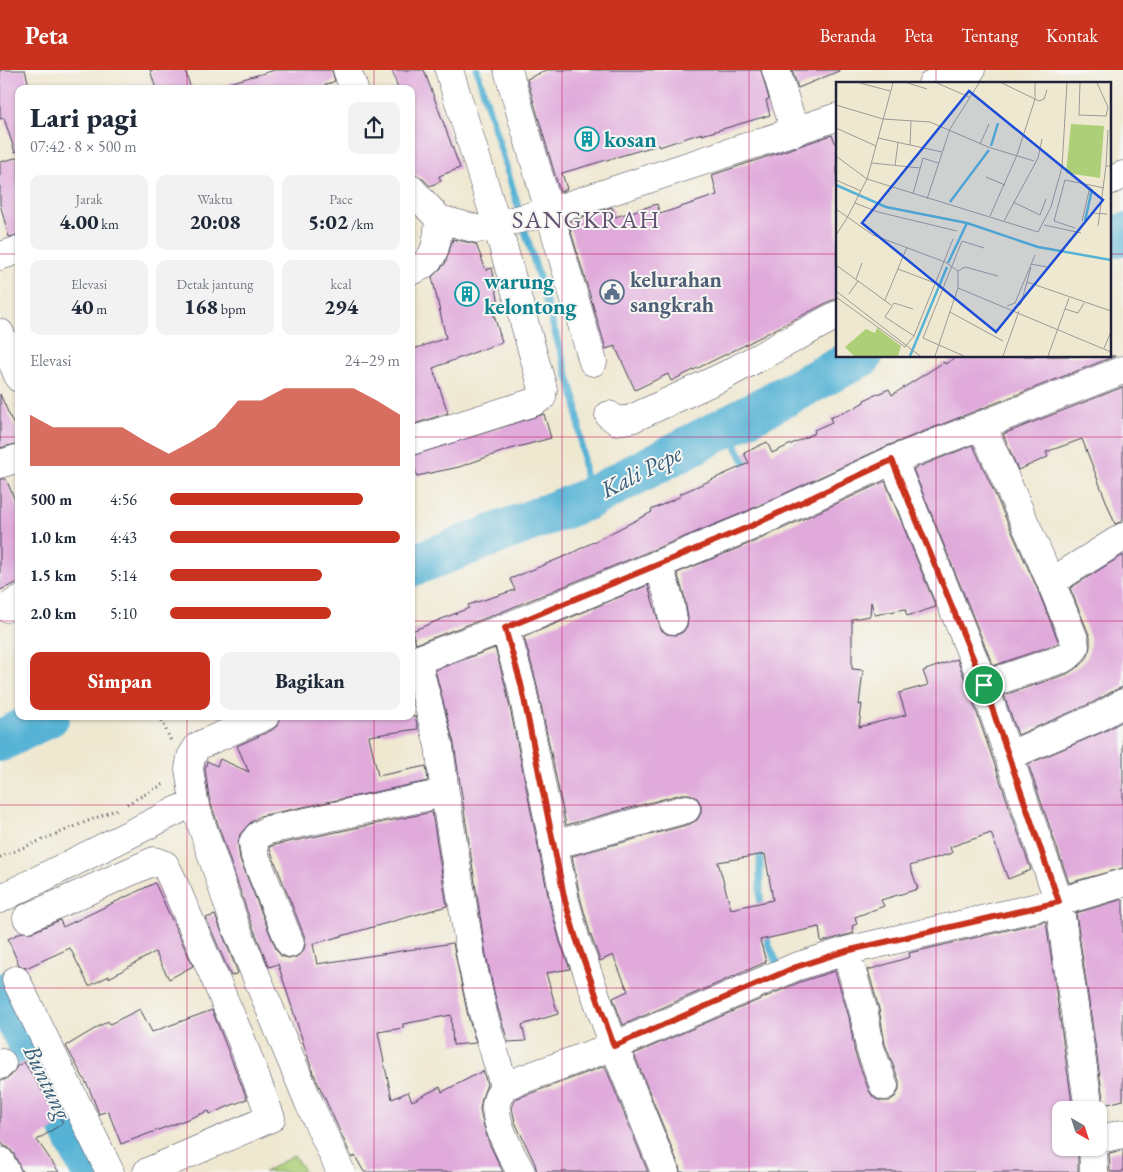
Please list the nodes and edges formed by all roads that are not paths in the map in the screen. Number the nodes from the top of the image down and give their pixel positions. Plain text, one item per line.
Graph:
1 (347, 70) edge
2 (449, 70) edge
3 (508, 70) edge
4 (776, 70) edge
5 (970, 70) edge
6 (937, 82) edge
7 (353, 85) edge
8 (836, 117) edge
9 (795, 132) junction
10 (1123, 175) edge
11 (1110, 181) edge
12 (415, 193) edge
13 (547, 212) junction
14 (439, 219) junction
15 (502, 224) junction
16 (15, 251) edge
17 (0, 256) edge
18 (415, 269) edge
19 (836, 315) edge
20 (0, 333) edge
21 (593, 362) dead end
22 (15, 369) edge
23 (1123, 370) edge
24 (609, 415) dead end
25 (982, 426) junction
26 (415, 440) edge
27 (15, 459) edge
28 (892, 460) junction
29 (0, 464) edge
30 (1123, 538) edge
31 (658, 564) junction
32 (1051, 582) junction
33 (673, 620) dead end
34 (505, 628) junction
35 (415, 662) edge
36 (415, 665) edge
37 (984, 685) junction
38 (1123, 704) edge
39 (256, 720) edge
40 (1010, 755) junction
41 (444, 793) junction
42 (194, 802) junction
43 (686, 809) dead end
44 (554, 845) junction
45 (1123, 883) edge
46 (0, 899) edge
47 (1059, 902) junction
48 (27, 918) dead end
49 (290, 943) dead end
50 (846, 951) junction
51 (16, 980) dead end
52 (614, 1046) junction
53 (504, 1086) junction
54 (884, 1086) dead end
55 (1088, 1101) edge
56 (1123, 1134) edge
57 (1108, 1137) edge
58 (1094, 1156) edge
59 (0, 1161) edge
60 (6, 1172) edge
61 (110, 1172) edge
62 (147, 1172) edge
63 (341, 1172) edge
64 (521, 1172) edge
65 (665, 1172) edge
66 (1094, 1172) edge

1 - 7 street
2 - 15 street
3 - 13 street
4 - 9 street
5 - 6 street
8 - 9 street
9 - 13 street
10 - 11 street
12 - 14 street
13 - 15 street
13 - 21 street
14 - 15 street
14 - 18 street
15 - 26 street
16 - 17 street
19 - 24 street
20 - 22 street
23 - 25 street
25 - 28 street
25 - 32 street
27 - 29 street
28 - 31 street
28 - 37 street
30 - 32 street
31 - 33 street
31 - 34 street
32 - 37 street
34 - 35 street
34 - 44 street
36 - 41 street
37 - 40 street
38 - 40 street
39 - 42 street
40 - 47 street
41 - 49 street
41 - 53 street
42 - 46 street
42 - 63 street
43 - 44 street
44 - 52 street
45 - 47 street
47 - 50 street
47 - 55 street
48 - 62 street
50 - 52 street
50 - 54 street
51 - 61 street
52 - 53 street
52 - 65 street
53 - 64 street
56 - 57 street
58 - 66 street
59 - 60 street

